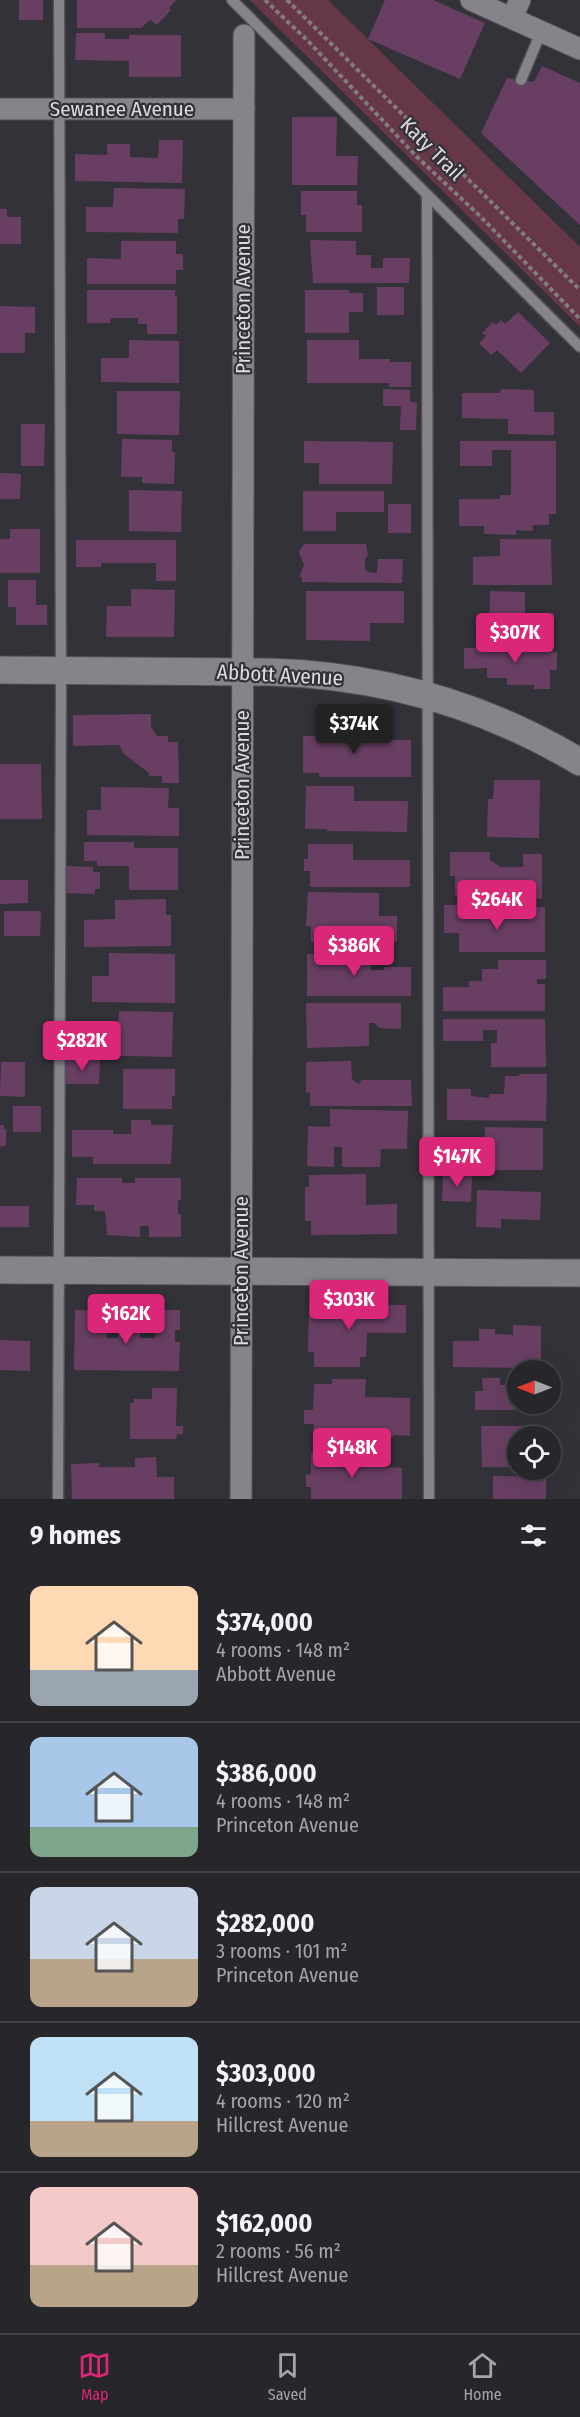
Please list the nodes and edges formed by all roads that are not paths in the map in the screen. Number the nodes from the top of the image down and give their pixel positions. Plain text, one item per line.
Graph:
1 (60, 0) edge
2 (232, 0) edge
3 (471, 0) edge
4 (516, 9) edge
5 (541, 32) junction
6 (244, 35) dead end
7 (580, 49) edge
8 (521, 80) dead end
9 (0, 109) edge
10 (244, 109) junction
11 (60, 110) junction
12 (427, 195) junction
13 (580, 347) edge
14 (0, 670) edge
15 (62, 671) junction
16 (242, 672) junction
17 (429, 696) junction
18 (580, 762) edge
19 (0, 1270) edge
20 (58, 1270) junction
21 (241, 1271) junction
22 (429, 1272) junction
23 (580, 1273) edge
24 (58, 1499) edge
25 (241, 1499) edge
26 (429, 1499) edge

1 - 11 lane
2 - 12 lane
3 - 4 street
4 - 5 street
5 - 7 street
5 - 8 lane
6 - 10 street, Princeton Avenue
9 - 11 street, Sewanee Avenue
10 - 11 street, Sewanee Avenue
10 - 16 street, Princeton Avenue
11 - 15 lane
12 - 13 lane
12 - 17 lane
14 - 15 street, Abbott Avenue
15 - 16 street, Abbott Avenue
15 - 20 lane
16 - 17 street, Abbott Avenue
16 - 21 street, Princeton Avenue
17 - 18 street, Abbott Avenue
17 - 22 lane
19 - 20 street
20 - 21 street
20 - 24 lane
21 - 22 street
21 - 25 street, Princeton Avenue
22 - 23 street
22 - 26 lane

